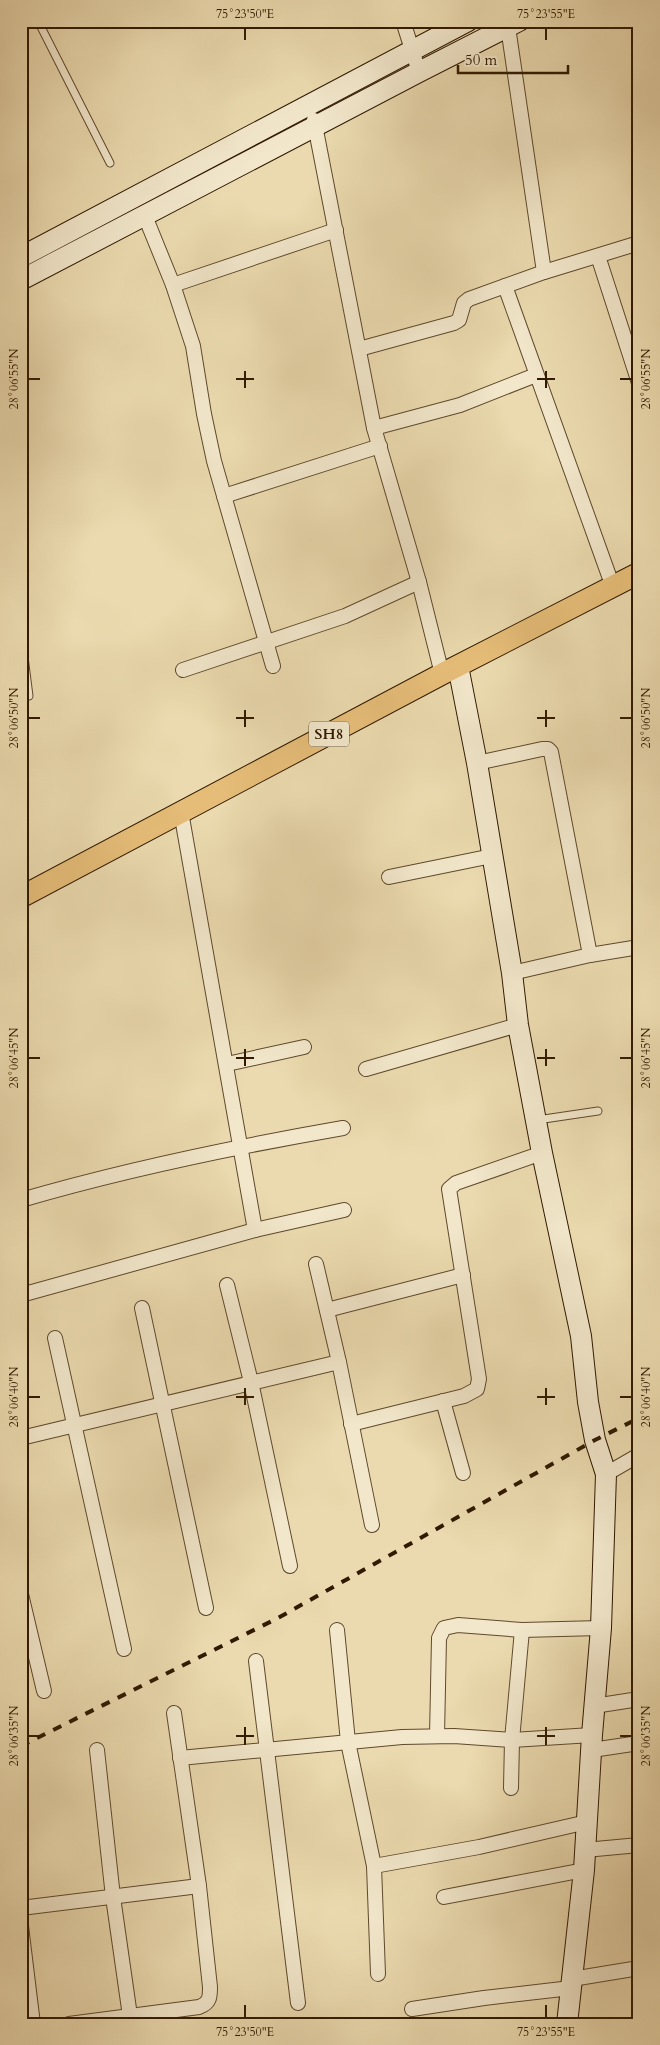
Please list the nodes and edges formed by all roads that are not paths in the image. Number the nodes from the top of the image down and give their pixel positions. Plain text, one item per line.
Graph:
1 (38, 21) edge
2 (403, 21) edge
3 (468, 21) edge
4 (514, 24) edge
5 (411, 50) junction
6 (419, 72) junction
7 (308, 105) junction
8 (316, 126) junction
9 (110, 163) dead end
10 (145, 216) junction
11 (336, 230) junction
12 (639, 243) edge
13 (598, 256) junction
14 (21, 257) edge
15 (544, 272) junction
16 (21, 280) edge
17 (173, 285) junction
18 (505, 286) junction
19 (359, 349) junction
20 (536, 375) junction
21 (639, 382) edge
22 (374, 428) junction
23 (380, 446) junction
24 (224, 496) junction
25 (639, 573) edge
26 (419, 582) junction
27 (613, 587) junction
28 (21, 633) edge
29 (267, 642) junction
30 (274, 666) dead end
31 (183, 670) dead end
32 (450, 670) junction
33 (29, 696) dead end
34 (477, 763) junction
35 (181, 812) junction
36 (492, 856) junction
37 (389, 877) dead end
38 (21, 897) edge
39 (639, 947) edge
40 (590, 955) junction
41 (512, 973) junction
42 (518, 1025) junction
43 (304, 1047) dead end
44 (226, 1064) junction
45 (366, 1069) dead end
46 (598, 1111) dead end
47 (536, 1120) junction
48 (342, 1128) dead end
49 (241, 1146) junction
50 (542, 1154) junction
51 (21, 1200) edge
52 (344, 1210) dead end
53 (255, 1230) junction
54 (316, 1264) dead end
55 (463, 1275) junction
56 (226, 1285) dead end
57 (21, 1296) edge
58 (142, 1308) dead end
59 (327, 1310) junction
60 (55, 1338) dead end
61 (339, 1362) junction
62 (250, 1382) junction
63 (443, 1401) junction
64 (163, 1403) junction
65 (74, 1424) junction
66 (351, 1424) junction
67 (21, 1438) edge
68 (639, 1455) edge
69 (463, 1473) dead end
70 (606, 1474) junction
71 (372, 1525) dead end
72 (290, 1566) dead end
73 (21, 1594) edge
74 (206, 1608) dead end
75 (601, 1628) junction
76 (337, 1630) dead end
77 (522, 1630) junction
78 (124, 1649) dead end
79 (28, 1654) edge
80 (256, 1661) dead end
81 (44, 1691) dead end
82 (639, 1699) edge
83 (594, 1706) junction
84 (174, 1713) dead end
85 (437, 1736) junction
86 (512, 1740) junction
87 (348, 1742) junction
88 (592, 1743) junction
89 (639, 1743) edge
90 (98, 1750) dead end
91 (268, 1750) junction
92 (180, 1758) junction
93 (511, 1788) dead end
94 (587, 1822) junction
95 (639, 1845) edge
96 (585, 1850) junction
97 (374, 1866) junction
98 (584, 1870) junction
99 (199, 1886) junction
100 (114, 1896) junction
101 (444, 1896) dead end
102 (21, 1908) edge
103 (21, 1926) edge
104 (639, 1968) edge
105 (378, 1974) dead end
106 (571, 1983) junction
107 (298, 2003) dead end
108 (412, 2009) dead end
109 (130, 2016) junction
110 (33, 2024) edge
111 (69, 2024) edge
112 (567, 2024) edge

1 - 9 lane
2 - 5 street
3 - 5 street
4 - 6 street
4 - 15 street
5 - 6 street
5 - 7 street
6 - 8 street
7 - 8 street
7 - 14 street
8 - 10 street
8 - 11 street
10 - 16 street
10 - 17 street
11 - 17 street
11 - 19 street
12 - 13 street
13 - 15 street
13 - 21 street
15 - 18 street
17 - 24 street
18 - 19 street
18 - 20 street
19 - 22 street
20 - 22 street
20 - 27 street
22 - 23 street
23 - 24 street
23 - 26 street
24 - 29 street
25 - 27 main road, SH8
26 - 29 street
26 - 32 street
27 - 32 main road, SH8
28 - 33 lane
29 - 30 street
29 - 31 street
32 - 34 street
32 - 35 main road, SH8
34 - 36 street
34 - 40 street
35 - 38 main road, SH8
35 - 44 street
36 - 37 street
36 - 41 street
39 - 40 street
40 - 41 street
41 - 42 street
42 - 45 street
42 - 47 street
43 - 44 street
44 - 49 street
46 - 47 lane
47 - 50 street
48 - 49 street
49 - 51 street
49 - 53 street
50 - 55 street
50 - 70 street
52 - 53 street
53 - 57 street
54 - 59 street
55 - 59 street
55 - 63 street
56 - 62 street
58 - 64 street
59 - 61 street
60 - 65 street
61 - 62 street
61 - 66 street
62 - 64 street
62 - 72 street
63 - 66 street
63 - 69 street
64 - 65 street
64 - 74 street
65 - 67 street
65 - 78 street
66 - 71 street
68 - 70 street
70 - 75 street
73 - 79 street
75 - 77 street
75 - 83 street
76 - 87 street
77 - 85 street
77 - 86 street
79 - 81 street
80 - 91 street
82 - 83 street
83 - 88 street
84 - 92 street
85 - 86 street
85 - 87 street
86 - 88 street
86 - 93 street
87 - 91 street
87 - 97 street
88 - 89 street
88 - 94 street
90 - 100 street
91 - 92 street
91 - 107 street
92 - 99 street
94 - 96 street
94 - 97 street
95 - 96 street
96 - 98 street
97 - 105 street
98 - 101 street
98 - 106 street
99 - 100 street
99 - 109 street
100 - 102 street
100 - 109 street
103 - 110 street
104 - 106 street
106 - 108 street
106 - 112 street
109 - 111 street

